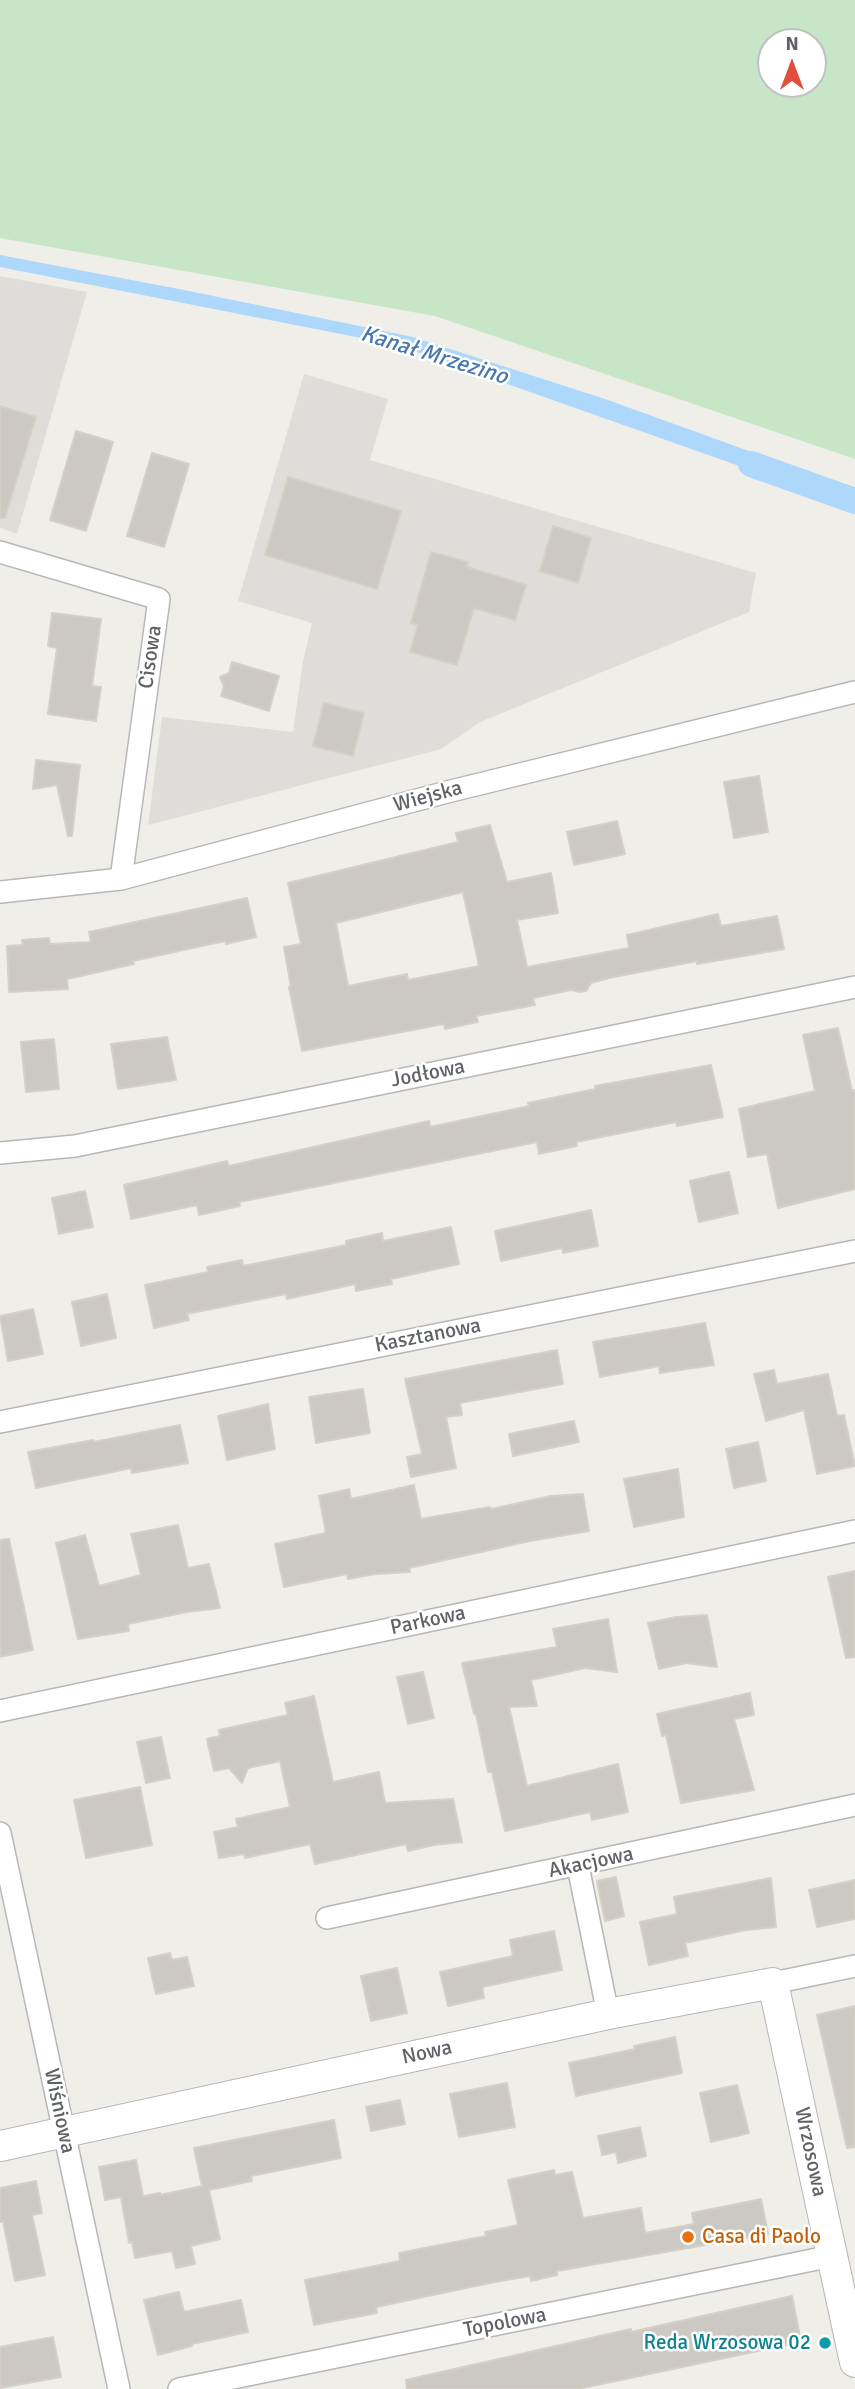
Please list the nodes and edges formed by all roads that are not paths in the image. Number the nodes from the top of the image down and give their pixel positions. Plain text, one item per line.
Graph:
1 (0, 552) edge
2 (855, 692) edge
3 (121, 879) junction
4 (0, 892) edge
5 (855, 987) edge
6 (0, 1153) edge
7 (855, 1251) edge
8 (0, 1422) edge
9 (855, 1531) edge
10 (0, 1710) edge
11 (855, 1805) edge
12 (0, 1833) edge
13 (578, 1866) junction
14 (327, 1918) dead end
15 (855, 1966) edge
16 (773, 1983) junction
17 (608, 2014) junction
18 (64, 2133) junction
19 (0, 2146) edge
20 (832, 2256) junction
21 (855, 2362) edge
22 (119, 2389) edge
23 (178, 2389) edge

1 - 3 street, Cisowa
2 - 3 street, Wiejska
3 - 4 street, Wiejska
5 - 6 street, Jodłowa
7 - 8 street, Kasztanowa
9 - 10 street, Parkowa
11 - 13 street, Akacjowa
12 - 18 street, Wiśniowa
13 - 14 street, Akacjowa
13 - 17 street
15 - 16 street, Nowa
16 - 17 street, Nowa
16 - 20 street, Wrzosowa
17 - 18 street, Nowa
18 - 19 street, Nowa
18 - 22 street, Wiśniowa
20 - 21 street, Wrzosowa
20 - 23 street, Topolowa

